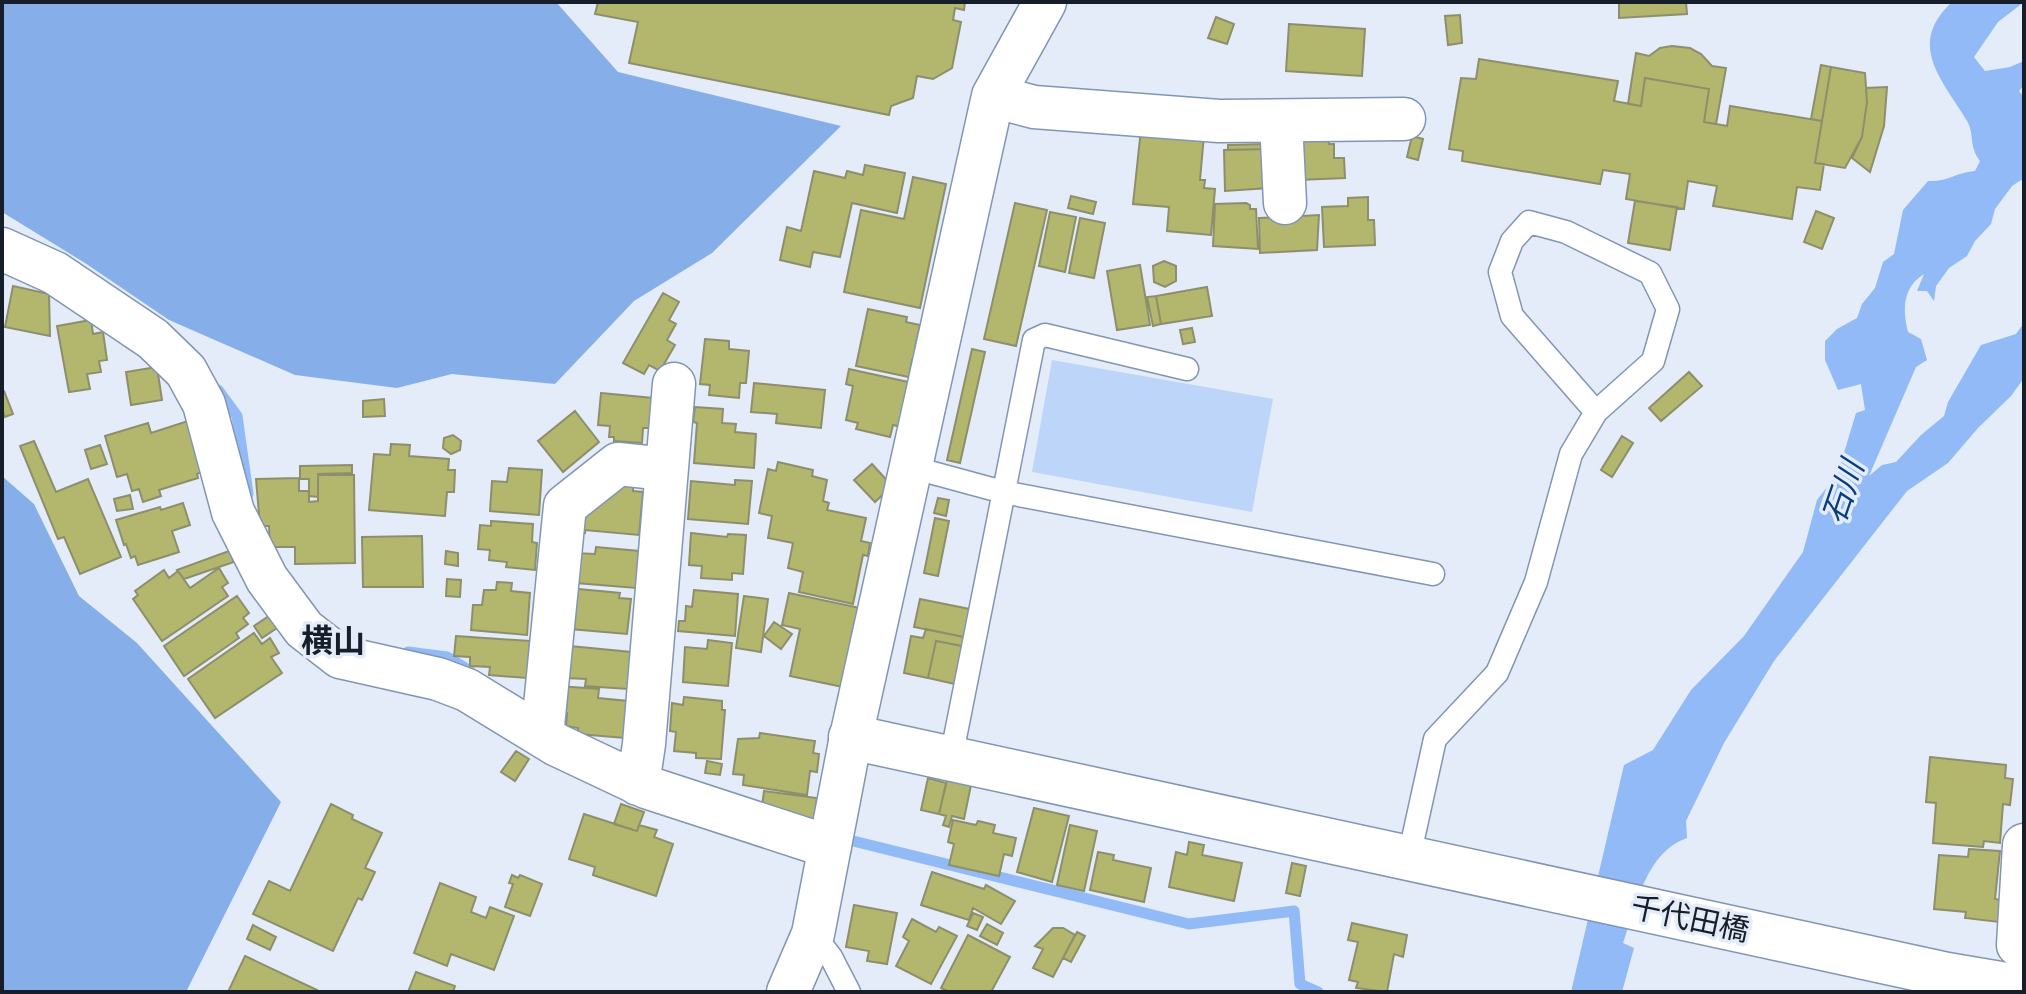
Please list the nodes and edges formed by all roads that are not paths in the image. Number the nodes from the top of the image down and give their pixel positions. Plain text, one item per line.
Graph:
1 (1045, 2) edge
2 (993, 96) junction
3 (1404, 119) dead end
4 (1281, 121) junction
5 (1285, 203) dead end
6 (2, 249) edge
7 (1187, 369) dead end
8 (674, 384) dead end
9 (1596, 412) junction
10 (911, 467) junction
11 (666, 469) junction
12 (1003, 492) junction
13 (1433, 574) dead end
14 (542, 736) junction
15 (851, 737) junction
16 (951, 758) junction
17 (638, 784) junction
18 (2024, 845) edge
19 (830, 847) junction
20 (1421, 860) junction
21 (813, 934) junction
22 (2024, 947) edge
23 (2024, 988) edge
24 (788, 992) edge
25 (849, 992) edge

1 - 2 street
2 - 4 street
2 - 10 street
3 - 4 street
4 - 5 street
6 - 14 street
7 - 12 lane
8 - 11 street
9 - 9 lane
9 - 20 lane
10 - 12 lane
10 - 15 street
11 - 14 street
11 - 17 street
12 - 13 lane
12 - 16 lane
14 - 17 street
15 - 16 street, 千代田橋
15 - 19 street
16 - 20 street, 千代田橋
17 - 19 street
18 - 22 street
19 - 21 street
20 - 23 street, 千代田橋
21 - 24 street
21 - 25 lane

